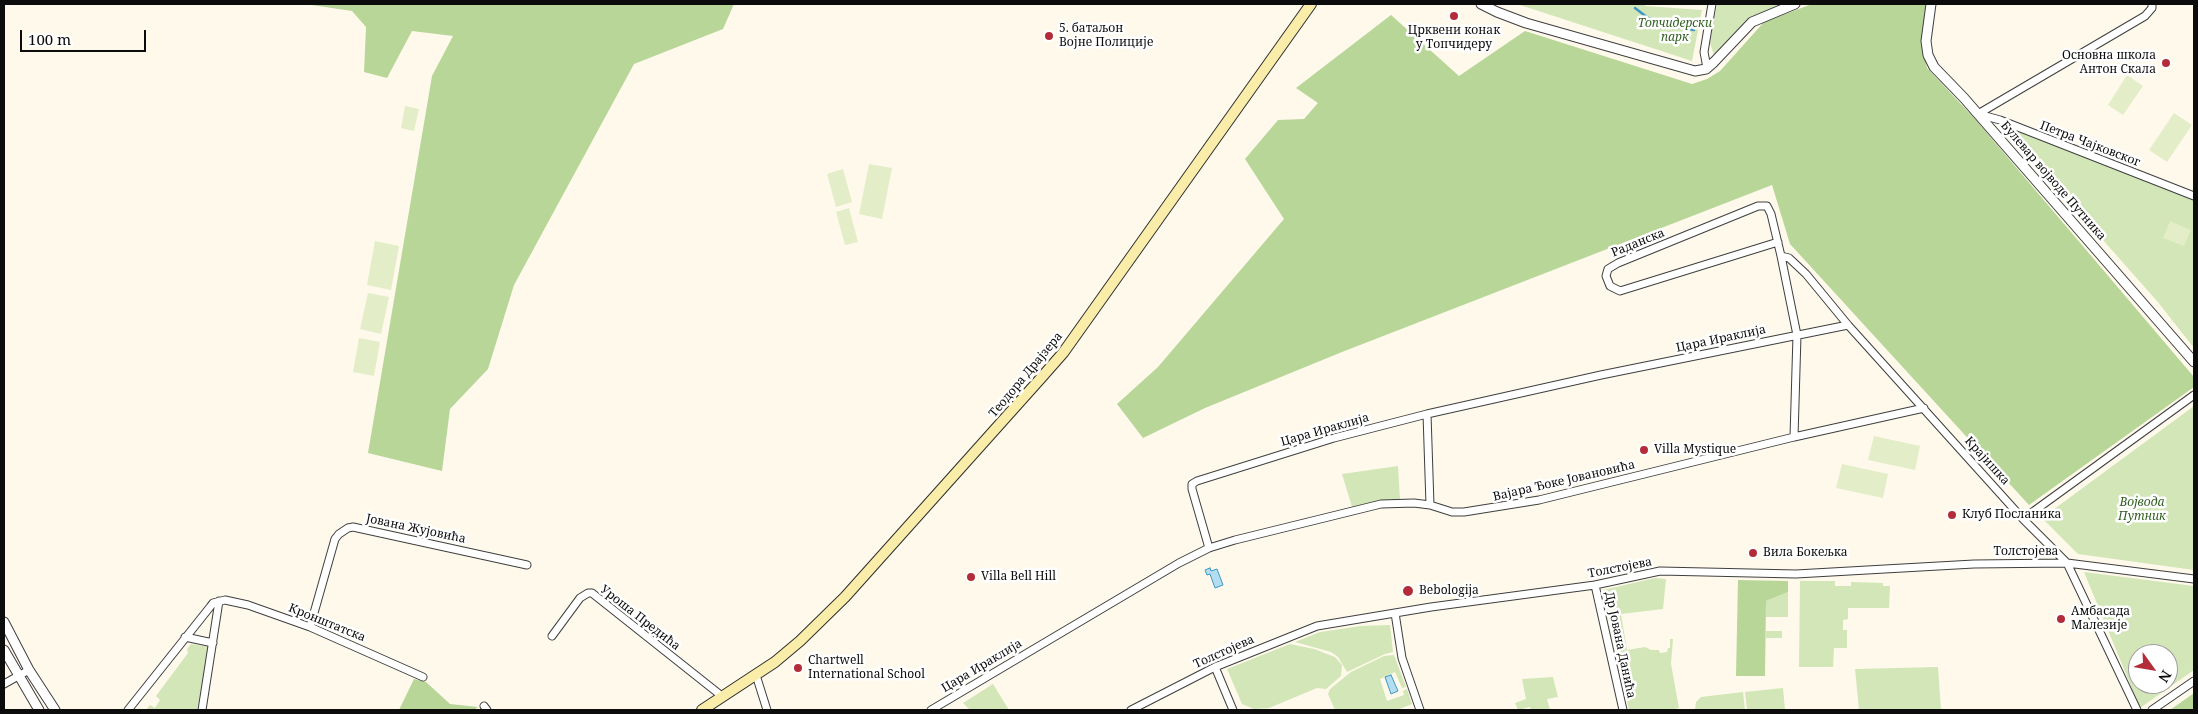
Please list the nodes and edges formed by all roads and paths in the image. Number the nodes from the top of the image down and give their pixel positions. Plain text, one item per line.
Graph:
1 (1312, 4) edge
2 (1481, 4) edge
3 (1712, 4) edge
4 (1795, 4) edge
5 (1931, 4) edge
6 (2152, 4) edge
7 (1707, 68) junction
8 (1978, 114) junction
9 (2194, 196) edge
10 (1778, 242) junction
11 (1781, 256) junction
12 (1848, 325) junction
13 (1797, 335) junction
14 (2194, 362) edge
15 (2194, 395) edge
16 (1924, 408) junction
17 (1427, 414) junction
18 (1794, 437) junction
19 (1430, 505) junction
20 (2023, 519) junction
21 (1210, 548) junction
22 (2066, 563) junction
23 (527, 565) dead end
24 (2194, 579) edge
25 (1595, 584) junction
26 (219, 601) junction
27 (1395, 613) junction
28 (4, 622) edge
29 (310, 627) junction
30 (552, 636) dead end
31 (185, 637) junction
32 (213, 643) junction
33 (4, 650) edge
34 (1215, 667) junction
35 (29, 670) junction
36 (756, 675) junction
37 (18, 677) junction
38 (423, 677) dead end
39 (2194, 680) edge
40 (4, 684) edge
41 (723, 697) junction
42 (39, 710) edge
43 (55, 710) edge
44 (128, 710) edge
45 (202, 710) edge
46 (702, 710) edge
47 (767, 710) edge
48 (931, 710) edge
49 (1131, 710) edge
50 (1233, 710) edge
51 (1420, 710) edge
52 (1623, 710) edge
53 (2137, 710) edge
54 (2152, 710) edge

1 - 36 main road, Теодора Драјзера
2 - 7 street
3 - 7 street
4 - 7 street
5 - 8 street, Булевар војводе Путника
6 - 8 street
8 - 9 street, Петра Чајковског
8 - 14 street, Булевар војводе Путника
10 - 10 street, Раданска
10 - 11 street, Раданска
11 - 12 street, Крајишка
11 - 13 street, Раданска
12 - 13 street, Цара Ираклија
12 - 16 street, Крајишка
13 - 17 street, Цара Ираклија
13 - 18 street, Раданска
15 - 20 street
16 - 18 street, Вајара Ђоке Јовановића
16 - 20 street, Крајишка
17 - 19 street
17 - 21 street, Цара Ираклија
18 - 19 street, Вајара Ђоке Јовановића
19 - 21 street, Вајара Ђоке Јовановића
20 - 22 street, Крајишка
21 - 48 street, Цара Ираклија
22 - 24 street, Толстојева
22 - 25 street, Толстојева
22 - 53 street, Крајишка
23 - 29 street, Јована Жујовића
25 - 27 street, Толстојева
25 - 52 street, Др Јована Данића
26 - 29 street, Кронштатска
26 - 31 street
26 - 32 street
27 - 34 street, Толстојева
27 - 51 street
28 - 35 street
29 - 38 street, Кронштатска
30 - 41 street, Уроша Предића
31 - 32 street
31 - 44 street
32 - 45 street
33 - 37 street
34 - 49 street, Толстојева
34 - 50 street
35 - 37 street
35 - 43 street
36 - 41 main road, Теодора Драјзера
36 - 47 street
37 - 40 street
37 - 42 street
39 - 54 street
41 - 46 main road, Теодора Драјзера

